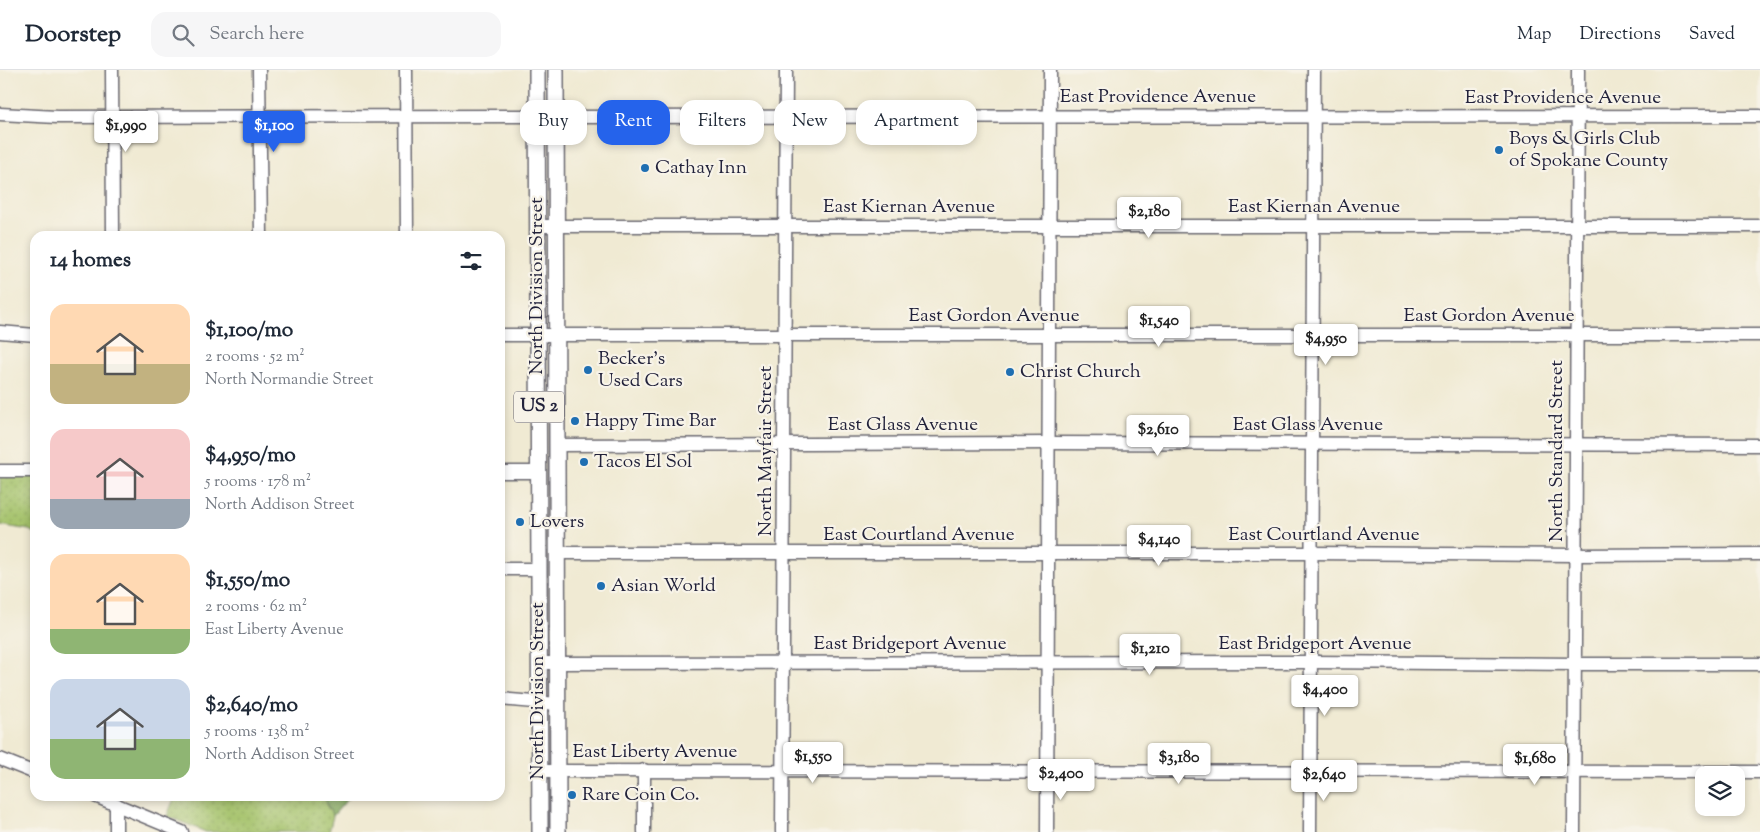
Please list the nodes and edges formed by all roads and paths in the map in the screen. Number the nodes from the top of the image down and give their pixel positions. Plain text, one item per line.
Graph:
1 (112, 70) edge
2 (259, 70) edge
3 (406, 70) edge
4 (537, 70) edge
5 (556, 70) edge
6 (786, 70) edge
7 (1050, 70) edge
8 (1314, 70) edge
9 (1578, 70) edge
10 (537, 100) edge
11 (556, 100) edge
12 (786, 100) edge
13 (0, 114) edge
14 (112, 116) junction
15 (260, 116) junction
16 (406, 116) junction
17 (520, 116) edge
18 (1049, 116) junction
19 (1313, 116) junction
20 (1760, 116) edge
21 (587, 117) edge
22 (774, 117) edge
23 (846, 117) edge
24 (1578, 117) junction
25 (537, 145) edge
26 (556, 145) edge
27 (786, 145) edge
28 (1049, 225) junction
29 (1313, 225) junction
30 (538, 226) junction
31 (556, 226) junction
32 (785, 226) junction
33 (1760, 226) edge
34 (1577, 227) junction
35 (113, 231) edge
36 (261, 231) edge
37 (407, 231) edge
38 (0, 332) edge
39 (1313, 334) junction
40 (30, 335) edge
41 (505, 335) edge
42 (539, 335) junction
43 (557, 335) junction
44 (785, 335) junction
45 (1049, 335) junction
46 (1577, 335) junction
47 (1760, 335) edge
48 (539, 397) junction
49 (1048, 443) junction
50 (1312, 444) junction
51 (557, 445) junction
52 (784, 445) junction
53 (1576, 445) junction
54 (1760, 445) edge
55 (0, 471) edge
56 (30, 471) edge
57 (505, 472) edge
58 (539, 472) junction
59 (557, 531) junction
60 (784, 553) junction
61 (1048, 553) junction
62 (1311, 553) junction
63 (557, 554) junction
64 (1760, 554) edge
65 (1575, 555) junction
66 (505, 569) edge
67 (539, 569) junction
68 (1048, 662) junction
69 (1312, 662) junction
70 (540, 663) junction
71 (558, 663) junction
72 (784, 663) junction
73 (1575, 664) junction
74 (1760, 664) edge
75 (505, 699) edge
76 (540, 702) junction
77 (558, 704) junction
78 (0, 759) edge
79 (644, 770) junction
80 (783, 770) junction
81 (1047, 770) junction
82 (30, 771) edge
83 (540, 771) junction
84 (558, 771) junction
85 (1310, 771) junction
86 (1575, 772) junction
87 (1760, 772) edge
88 (108, 801) edge
89 (116, 804) junction
90 (116, 832) edge
91 (182, 832) edge
92 (540, 832) edge
93 (558, 832) edge
94 (644, 832) edge
95 (782, 832) edge
96 (1047, 832) edge
97 (1310, 832) edge
98 (1574, 832) edge

1 - 14 street
2 - 15 street
3 - 16 street
4 - 10 main road, North Division Street / US 2
5 - 11 main road, North Division Street / US 2
6 - 12 street, North Mayfair Street
7 - 18 street
8 - 19 street
9 - 24 street, North Standard Street
13 - 14 street
14 - 15 street
14 - 35 street
15 - 16 street
15 - 36 street
16 - 17 street
16 - 37 street
18 - 19 street, East Providence Avenue
18 - 23 street, East Providence Avenue
18 - 28 street
19 - 24 street, East Providence Avenue
19 - 29 street
20 - 24 street, East Providence Avenue
21 - 22 street, East Providence Avenue
24 - 34 street, North Standard Street
25 - 30 main road, North Division Street / US 2
26 - 31 main road, North Division Street / US 2
27 - 32 street, North Mayfair Street
28 - 29 street, East Kiernan Avenue
28 - 32 street, East Kiernan Avenue
28 - 45 street
29 - 34 street, East Kiernan Avenue
29 - 39 street
30 - 31 street, East Kiernan Avenue
30 - 42 main road, North Division Street / US 2
31 - 32 street, East Kiernan Avenue
31 - 43 main road, North Division Street / US 2
32 - 44 street, North Mayfair Street
33 - 34 street, East Kiernan Avenue
34 - 46 street, North Standard Street
38 - 40 street
39 - 45 street, East Gordon Avenue
39 - 46 street, East Gordon Avenue
39 - 50 street
41 - 42 street, East Gordon Avenue
42 - 43 street, East Gordon Avenue
42 - 48 main road, North Division Street / US 2
43 - 44 street, East Gordon Avenue
43 - 51 main road, North Division Street / US 2
44 - 45 street, East Gordon Avenue
44 - 52 street, North Mayfair Street
45 - 49 street
46 - 47 street, East Gordon Avenue
46 - 53 street, North Standard Street
48 - 51 main road
48 - 58 main road, North Division Street / US 2
49 - 50 street, East Glass Avenue
49 - 52 street, East Glass Avenue
49 - 61 street
50 - 53 street, East Glass Avenue
50 - 62 street
51 - 52 street, East Glass Avenue
51 - 59 main road, North Division Street / US 2
52 - 60 street, North Mayfair Street
53 - 54 street, East Glass Avenue
53 - 65 street, North Standard Street
55 - 56 street
57 - 58 street
58 - 59 main road
58 - 67 main road, North Division Street / US 2
59 - 63 main road, North Division Street / US 2
60 - 61 street, East Courtland Avenue
60 - 63 street, East Courtland Avenue
60 - 72 street, North Mayfair Street
61 - 62 street, East Courtland Avenue
61 - 68 street
62 - 65 street, East Courtland Avenue
62 - 69 street
63 - 71 main road, North Division Street / US 2
64 - 65 street, East Courtland Avenue
65 - 73 street, North Standard Street
66 - 67 street
67 - 70 main road, North Division Street / US 2
68 - 69 street, East Bridgeport Avenue
68 - 72 street, East Bridgeport Avenue
68 - 81 street
69 - 73 street, East Bridgeport Avenue
69 - 85 street
70 - 71 street, East Bridgeport Avenue
70 - 76 main road, North Division Street / US 2
71 - 72 street, East Bridgeport Avenue
71 - 77 main road, North Division Street / US 2
72 - 80 street, North Mayfair Street
73 - 74 street, East Bridgeport Avenue
73 - 86 street, North Standard Street
75 - 76 street
76 - 77 street
76 - 83 main road, North Division Street / US 2
77 - 84 main road, North Division Street / US 2
78 - 82 street
79 - 80 street, East Liberty Avenue
79 - 84 street, East Liberty Avenue
79 - 94 street
80 - 81 street, East Liberty Avenue
80 - 95 street, North Mayfair Street
81 - 85 street, East Liberty Avenue
81 - 96 street
83 - 84 street, East Liberty Avenue
83 - 92 main road, North Division Street / US 2
84 - 93 main road, North Division Street / US 2
85 - 86 street, East Liberty Avenue
85 - 97 street
86 - 87 street, East Liberty Avenue
86 - 98 street, North Standard Street
88 - 89 street
89 - 90 street
89 - 91 street

